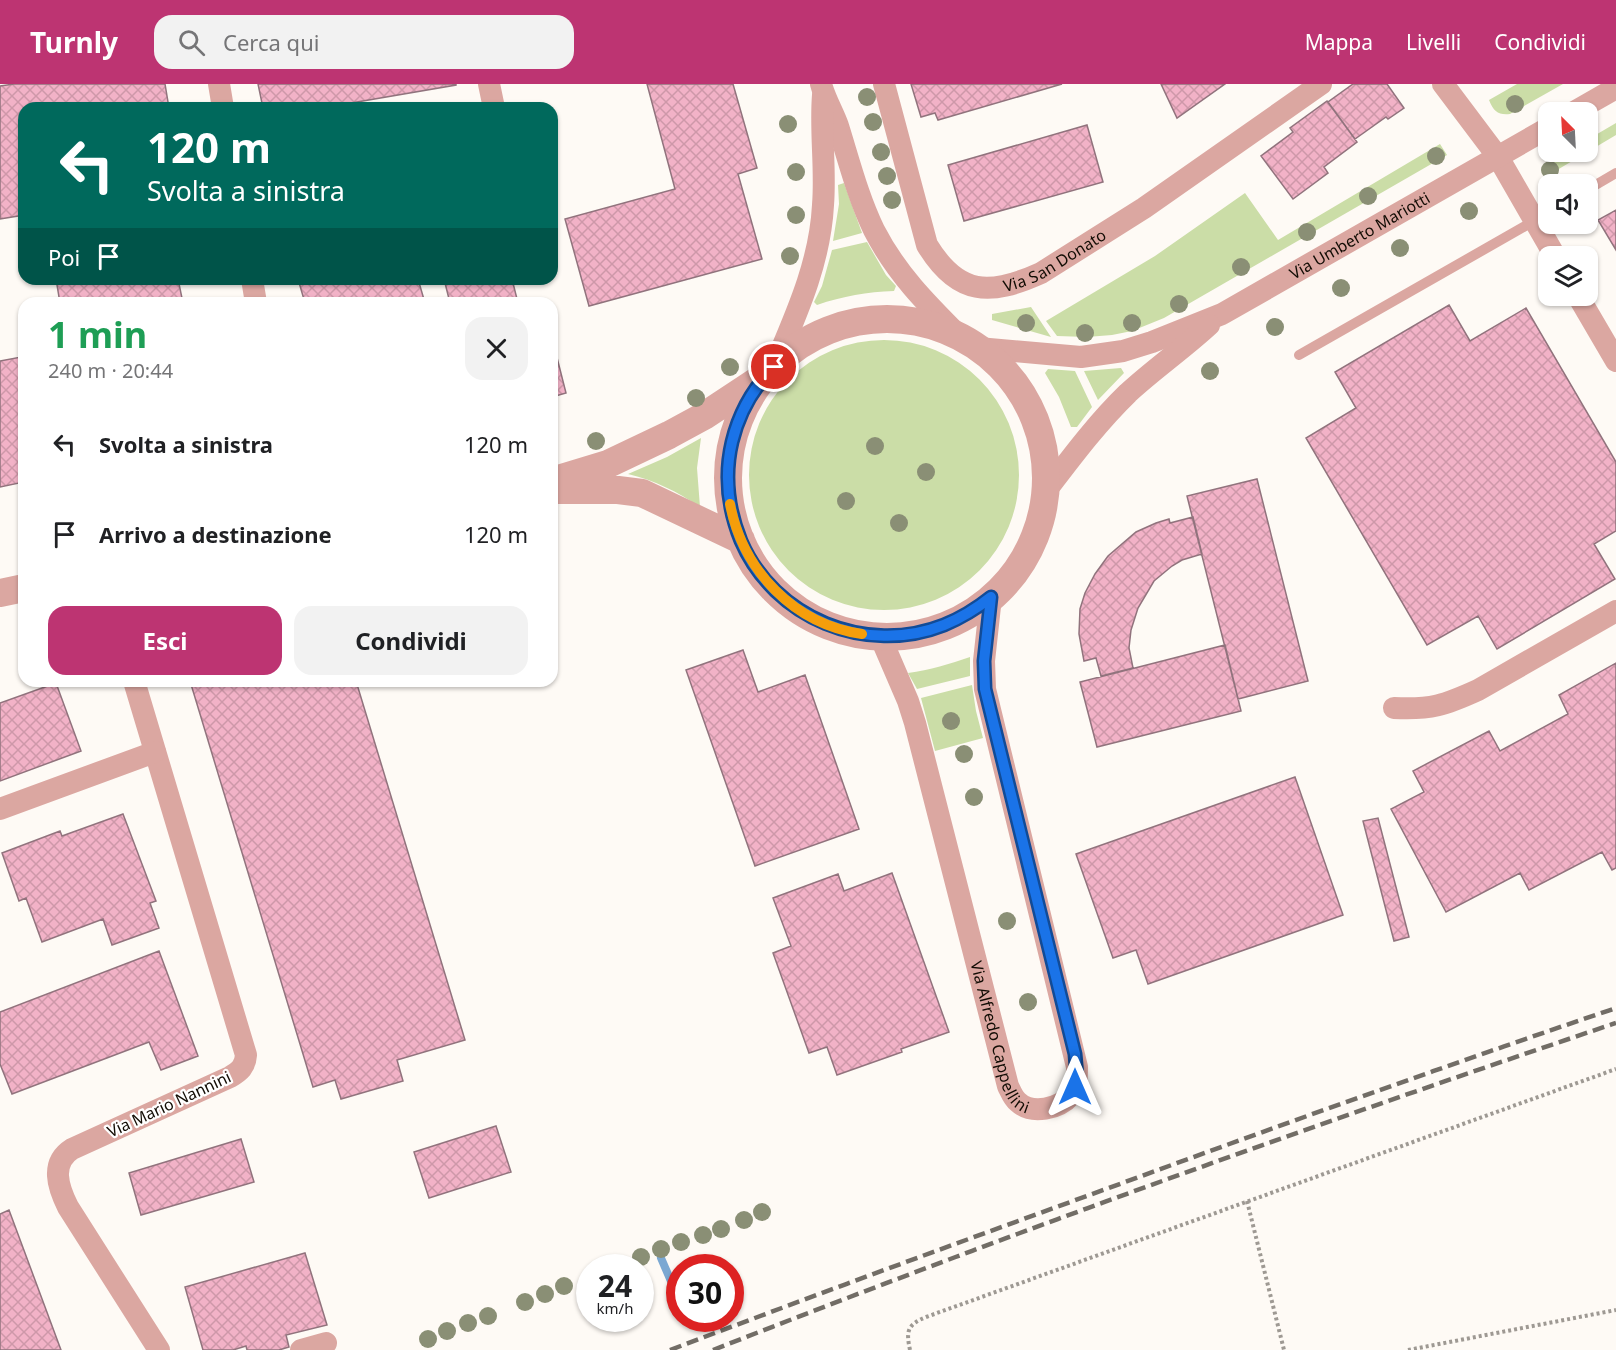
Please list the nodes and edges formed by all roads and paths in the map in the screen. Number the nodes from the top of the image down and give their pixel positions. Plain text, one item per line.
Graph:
1 (219, 84) edge
2 (489, 84) edge
3 (884, 84) edge
4 (1321, 84) edge
5 (1443, 84) edge
6 (1616, 88) edge
7 (822, 89) edge
8 (222, 102) edge
9 (493, 102) edge
10 (1592, 102) edge
11 (1538, 134) edge
12 (1498, 157) junction
13 (1616, 173) edge
14 (1598, 184) edge
15 (1538, 213) edge
16 (1538, 219) edge
17 (1584, 306) edge
18 (1221, 314) junction
19 (969, 342) junction
20 (1299, 355) dead end
21 (1616, 361) edge
22 (770, 371) junction
23 (558, 478) edge
24 (558, 490) edge
25 (1045, 492) junction
26 (741, 540) junction
27 (18, 589) edge
28 (0, 593) edge
29 (991, 597) junction
30 (1616, 611) edge
31 (880, 636) junction
32 (136, 687) edge
33 (1394, 708) dead end
34 (155, 752) junction
35 (0, 809) edge
36 (1616, 1069) edge
37 (1247, 1201) junction
38 (1616, 1310) edge
39 (326, 1343) dead end
40 (159, 1350) edge
41 (301, 1350) edge
42 (910, 1350) edge
43 (1284, 1350) edge
44 (1408, 1350) edge

1 - 8 street
2 - 9 street
3 - 4 street, Via San Donato
5 - 12 street
6 - 10 street
7 - 19 street
7 - 22 street
11 - 12 street, Via Umberto Mariotti
12 - 15 street
12 - 18 street, Via Umberto Mariotti
13 - 14 lane
16 - 20 lane
17 - 21 street
18 - 19 street, Via Umberto Mariotti
18 - 25 street, Via Umberto Mariotti
19 - 22 street
19 - 25 street
22 - 23 street
22 - 26 street
24 - 26 street
25 - 29 street
26 - 31 street
27 - 28 street
29 - 31 street
29 - 31 street, Via Alfredo Cappellini
30 - 33 street
32 - 34 street, Via Mario Nannini
34 - 35 street
34 - 40 street, Via Mario Nannini
36 - 37 path
37 - 42 path
37 - 43 path
38 - 44 path
39 - 41 street

